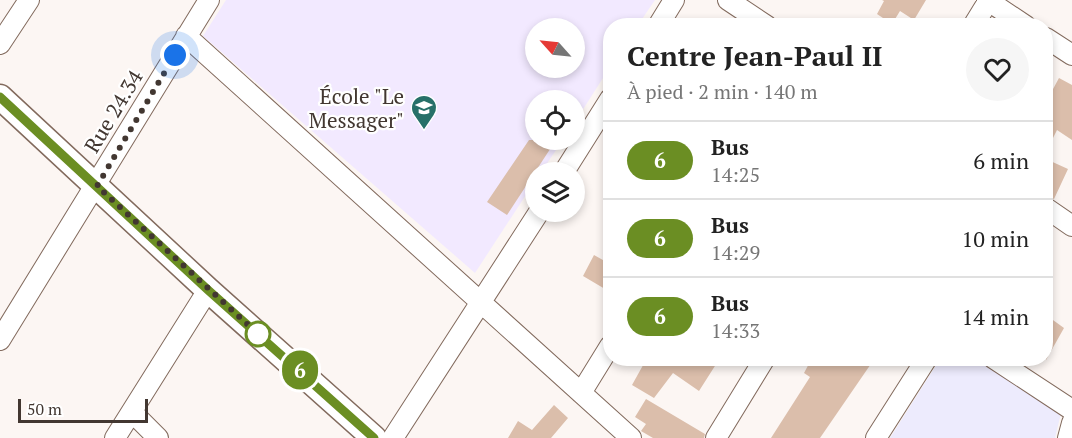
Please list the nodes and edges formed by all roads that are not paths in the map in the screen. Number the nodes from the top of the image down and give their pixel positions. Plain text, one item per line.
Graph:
1 (29, 0) edge
2 (209, 0) edge
3 (674, 0) edge
4 (728, 0) edge
5 (988, 0) edge
6 (663, 18) edge
7 (755, 18) edge
8 (978, 18) edge
9 (1014, 18) edge
10 (186, 36) junction
11 (1053, 43) edge
12 (0, 44) edge
13 (1072, 55) edge
14 (0, 97) edge
15 (603, 110) edge
16 (570, 162) edge
17 (97, 186) junction
18 (1053, 213) edge
19 (532, 222) edge
20 (1072, 226) edge
21 (208, 290) junction
22 (480, 303) junction
23 (0, 340) edge
24 (603, 357) edge
25 (760, 366) edge
26 (922, 366) edge
27 (1005, 366) edge
28 (581, 393) junction
29 (1072, 410) edge
30 (132, 412) junction
31 (1072, 423) edge
32 (115, 438) edge
33 (158, 438) edge
34 (374, 438) edge
35 (393, 438) edge
36 (631, 438) edge
37 (716, 438) edge
38 (876, 438) edge
39 (1068, 438) edge

1 - 12 street
2 - 10 street, Rue 24.34
3 - 6 street
4 - 7 street
5 - 8 street
5 - 9 street
10 - 17 street, Rue 24.34
10 - 22 street
11 - 13 street
14 - 17 street
15 - 16 street
17 - 21 street
17 - 23 street, Rue 24.34
18 - 20 street
19 - 22 street
21 - 30 street
21 - 34 street
22 - 28 street
22 - 35 street
24 - 28 street
25 - 37 street
26 - 38 street
27 - 29 street
28 - 36 street
30 - 32 street
30 - 33 street
31 - 39 street

